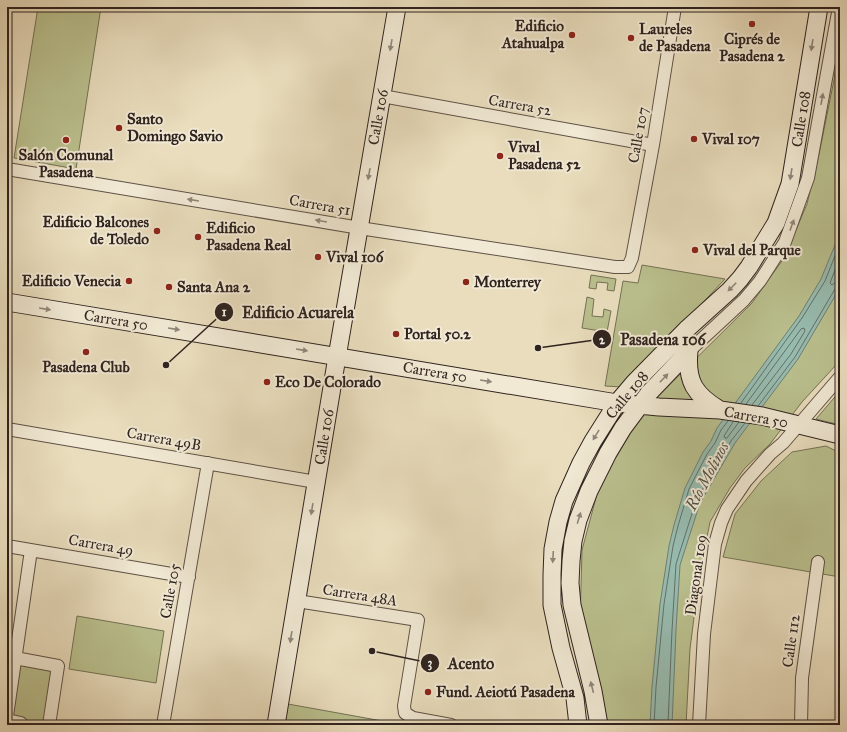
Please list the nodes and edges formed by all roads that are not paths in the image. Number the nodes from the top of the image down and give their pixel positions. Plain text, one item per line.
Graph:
1 (397, 7) edge
2 (675, 7) edge
3 (819, 7) edge
4 (838, 7) edge
5 (382, 96) junction
6 (653, 145) junction
7 (7, 168) edge
8 (359, 228) junction
9 (628, 267) joint
10 (7, 302) edge
11 (689, 351) junction
12 (337, 356) junction
13 (840, 376) edge
14 (618, 403) junction
15 (640, 405) junction
16 (724, 411) junction
17 (799, 425) junction
18 (7, 429) edge
19 (840, 435) edge
20 (208, 463) junction
21 (316, 482) junction
22 (7, 546) edge
23 (31, 550) junction
24 (818, 562) dead end
25 (189, 576) junction
26 (297, 601) junction
27 (15, 658) junction
28 (7, 716) edge
29 (7, 720) edge
30 (21, 723) dead end
31 (49, 725) edge
32 (163, 725) edge
33 (276, 725) edge
34 (451, 725) edge
35 (578, 725) edge
36 (599, 725) edge
37 (699, 725) edge
38 (801, 725) edge

1 -> 5 street, Calle 106
2 - 6 street, Calle 107
3 -> 14 street, Calle 108
11 -> 4 street, Calle 108
5 - 6 street, Carrera 52
5 -> 8 street, Calle 106
6 - 9 street, Calle 107
8 -> 7 street, Carrera 51
8 - 9 street, Carrera 51
8 - 12 street, Calle 106
10 -> 12 street, Carrera 50
15 -> 11 street, Calle 108
11 - 16 street
12 -> 14 street, Carrera 50
12 - 21 street, Calle 106
13 - 17 street, Diagonal 109
14 - 15 street, Carrera 50
14 -> 35 street, Calle 108
15 - 16 street, Carrera 50
36 -> 15 street, Calle 108
16 - 17 street, Carrera 50
17 - 19 street, Carrera 50
17 - 37 street, Diagonal 109
18 - 20 street, Carrera 49B
20 - 21 street, Carrera 49B
20 - 25 street, Calle 105
21 -> 26 street, Calle 106
22 - 23 street, Carrera 49
23 - 25 street, Carrera 49
23 - 27 street
24 - 38 street, Calle 112
25 - 32 street, Calle 105
26 -> 33 street, Calle 106
26 - 34 street, Carrera 48A
27 - 28 street
27 - 31 street
29 - 30 street

